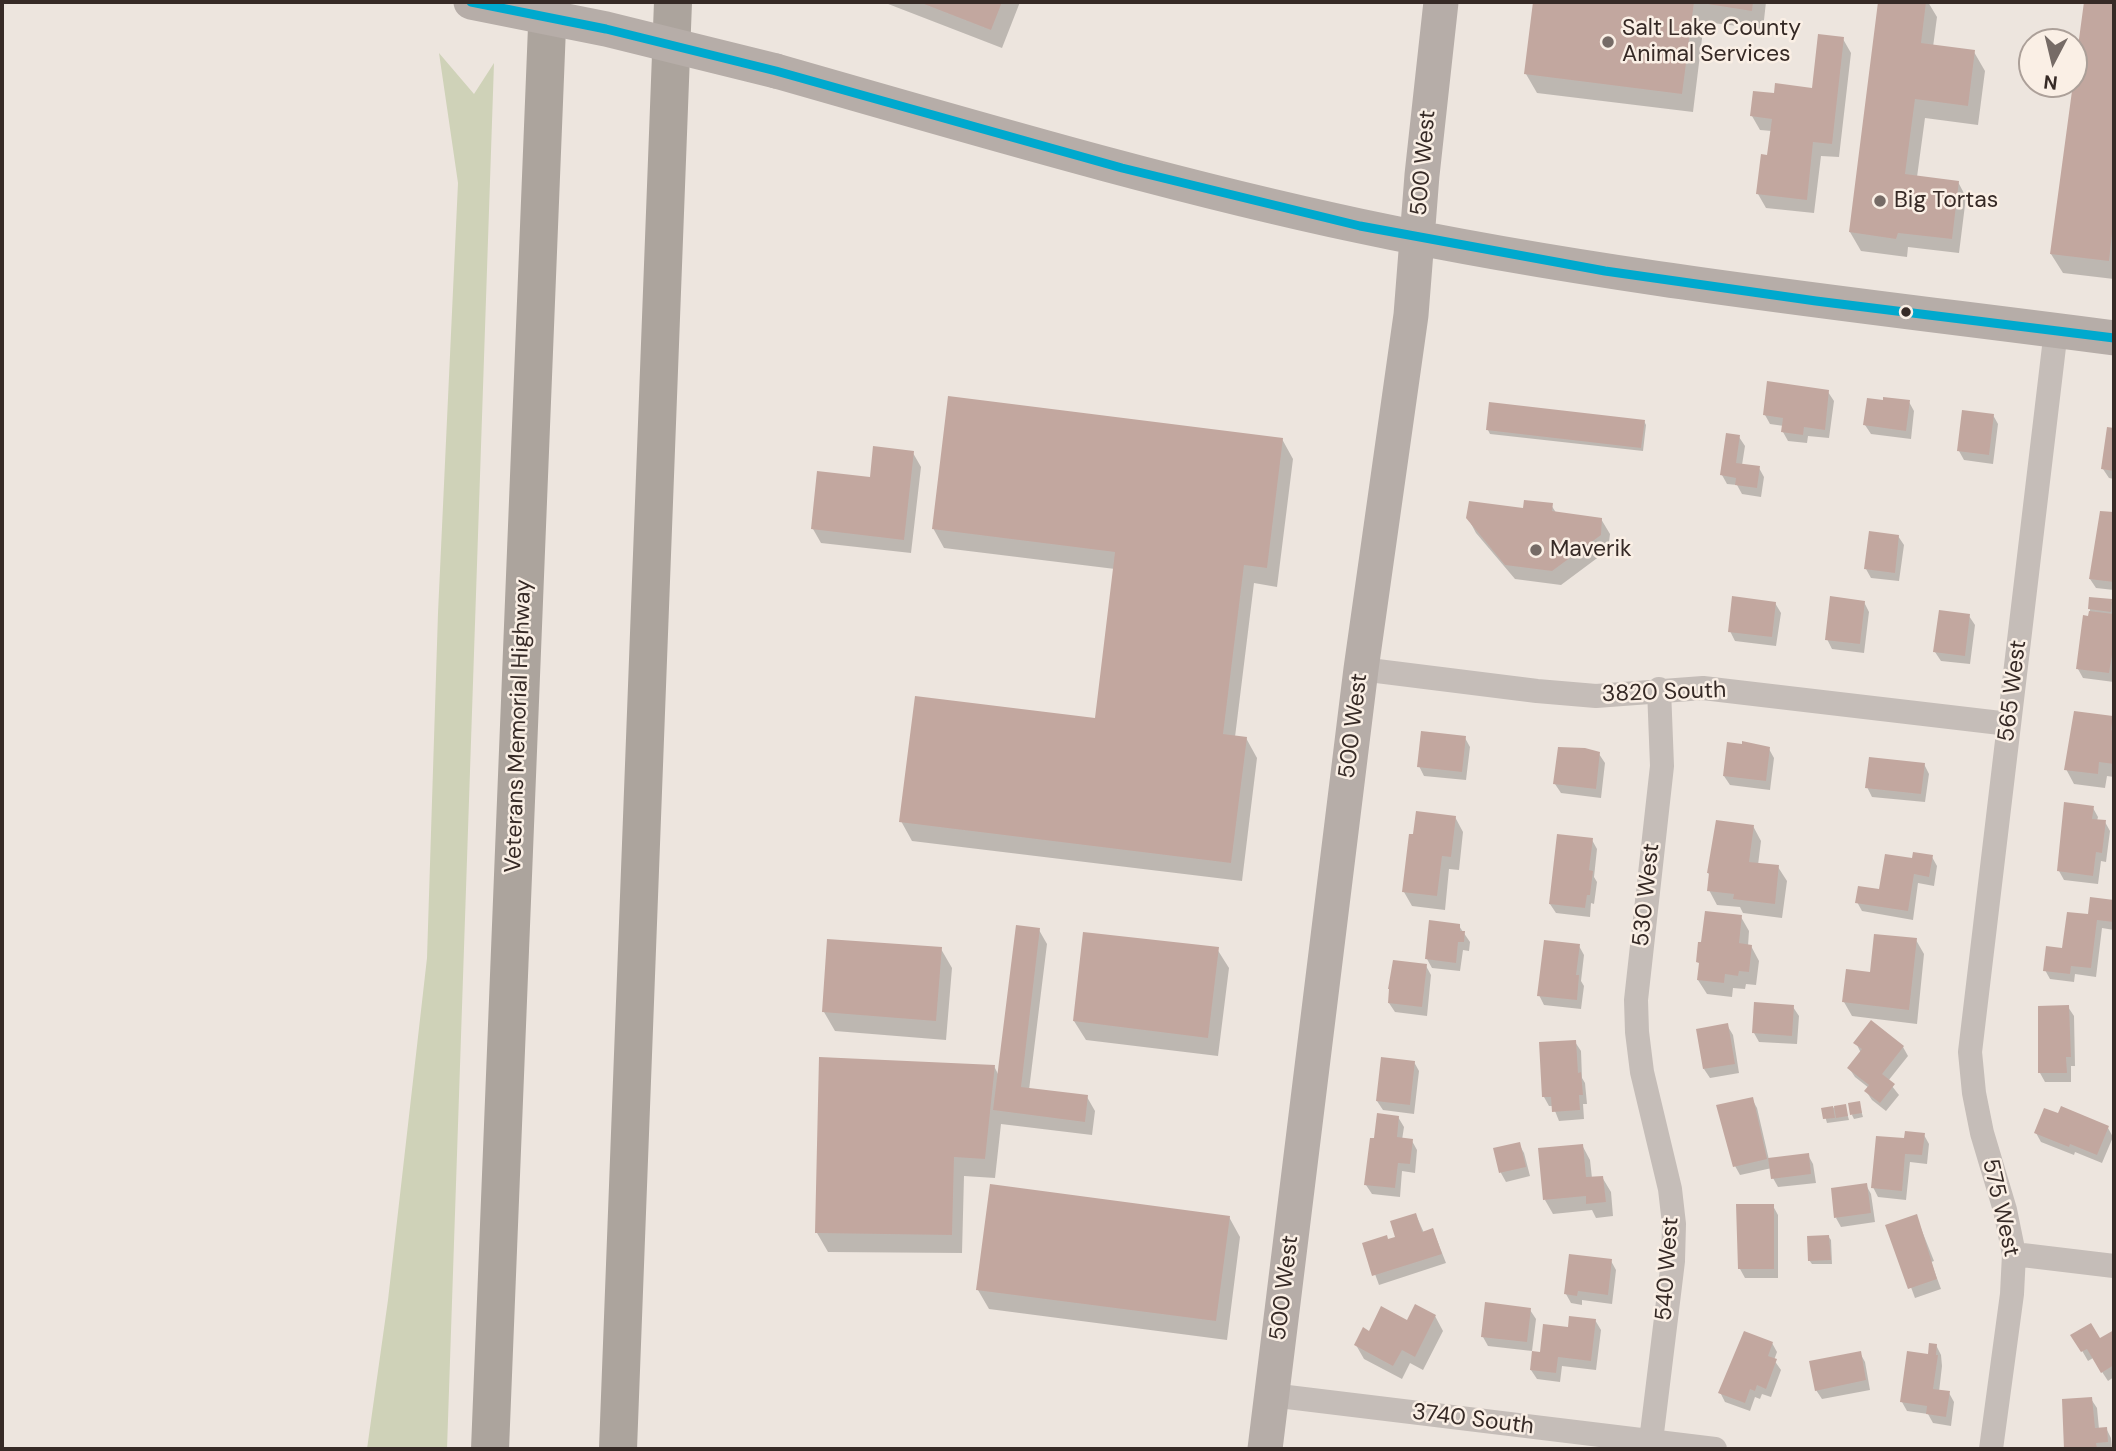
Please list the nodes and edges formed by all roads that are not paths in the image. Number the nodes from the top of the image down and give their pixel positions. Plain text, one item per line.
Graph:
1 (471, 2) edge
2 (548, 2) edge
3 (673, 2) edge
4 (1441, 2) edge
5 (1417, 237) junction
6 (2056, 330) junction
7 (2114, 338) edge
8 (1361, 669) junction
9 (1659, 689) junction
10 (2009, 724) junction
11 (1970, 1052) joint
12 (1647, 1100) joint
13 (2014, 1254) junction
14 (2114, 1266) edge
15 (1272, 1395) junction
16 (1651, 1441) junction
17 (490, 1449) edge
18 (618, 1449) edge
19 (1265, 1449) edge
20 (1715, 1449) edge
21 (1991, 1449) edge

1 - 5 main road, bridge
2 - 17 highway, Veterans Memorial Highway
3 - 18 highway
4 - 5 main road, 500 West
5 - 6 main road
5 - 8 main road, 500 West
6 - 7 main road
6 - 10 street, 565 West
8 - 9 street, 3820 South
8 - 15 main road, 500 West
9 - 10 street, 3820 South
9 - 12 street, 530 West
10 - 11 street, 565 West
11 - 13 street, 575 West
12 - 16 street, 540 West
13 - 14 street
13 - 21 street, 575 West
15 - 16 street, 3740 South
15 - 19 main road, 500 West
16 - 20 street, 3740 South

